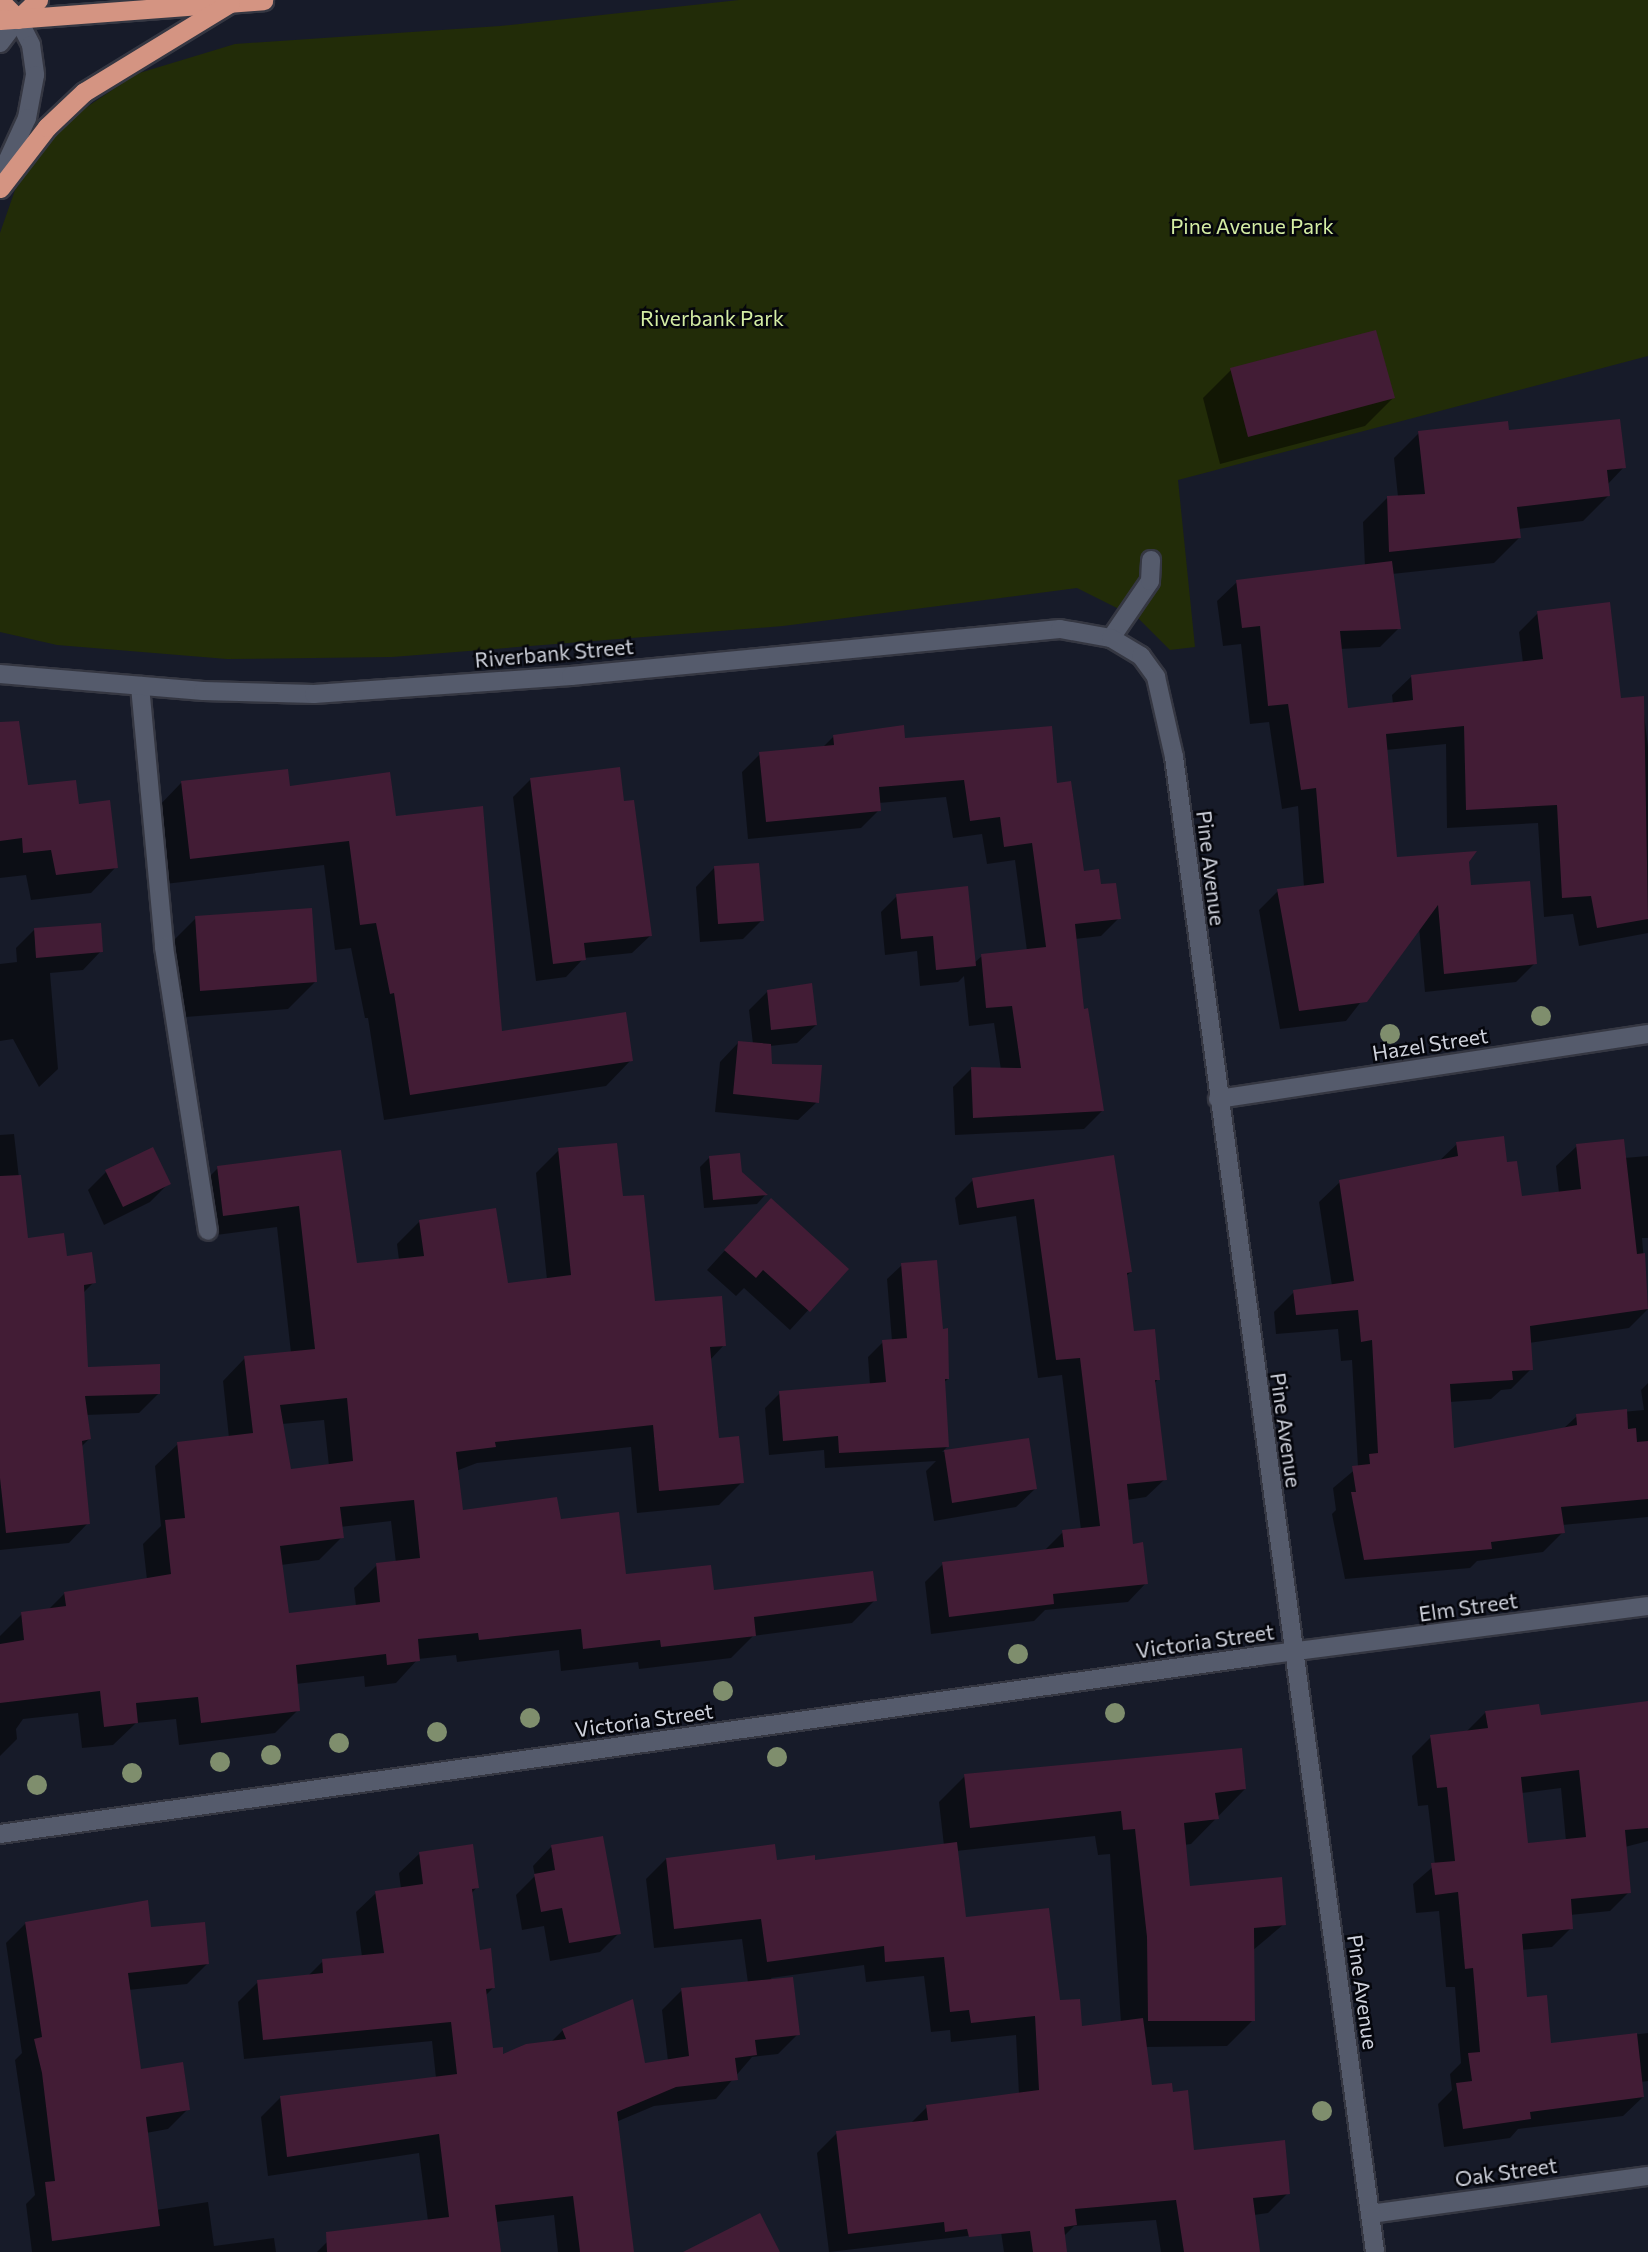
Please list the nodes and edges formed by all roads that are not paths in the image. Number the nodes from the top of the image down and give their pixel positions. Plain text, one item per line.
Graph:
1 (38, 0) edge
2 (262, 0) edge
3 (0, 1) edge
4 (230, 3) junction
5 (9, 20) edge
6 (0, 43) edge
7 (0, 177) edge
8 (0, 188) edge
9 (1151, 560) dead end
10 (1111, 638) junction
11 (0, 674) edge
12 (140, 686) junction
13 (1648, 1034) edge
14 (1218, 1099) junction
15 (208, 1231) dead end
16 (1648, 1606) edge
17 (1294, 1652) junction
18 (0, 1834) edge
19 (1648, 2176) edge
20 (1370, 2214) junction
21 (1375, 2252) edge

1 - 5 highway
2 - 4 highway
3 - 5 highway
4 - 5 highway
4 - 8 highway
5 - 6 street
5 - 7 street
9 - 10 street
10 - 12 street, Riverbank Street
10 - 14 street, Pine Avenue
11 - 12 street, Riverbank Street
12 - 15 street
13 - 14 street, Hazel Street
14 - 17 street, Pine Avenue
16 - 17 street, Elm Street
17 - 18 street, Victoria Street
17 - 20 street, Pine Avenue
19 - 20 street, Oak Street
20 - 21 street, Pine Avenue

